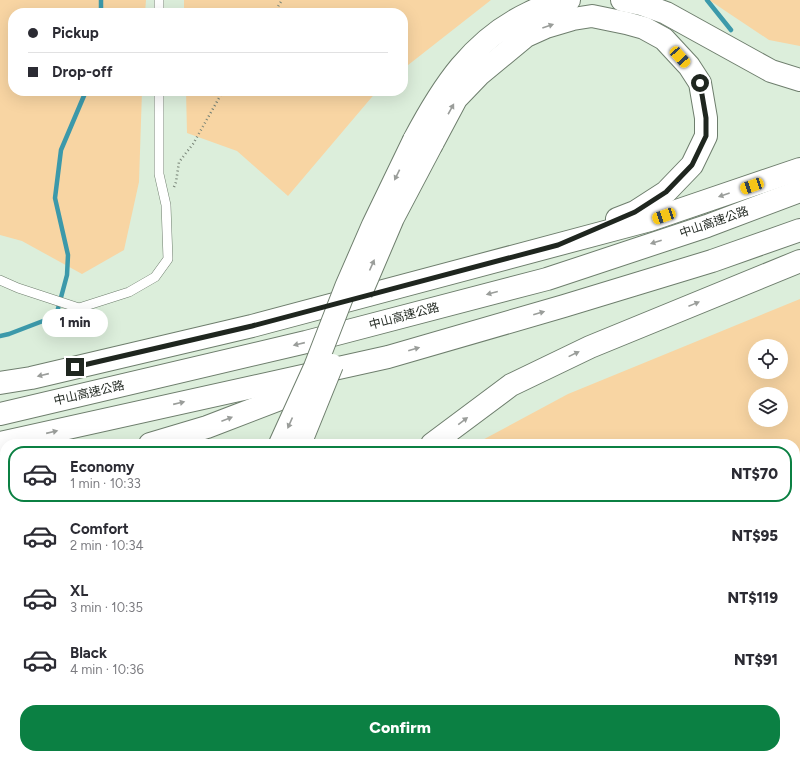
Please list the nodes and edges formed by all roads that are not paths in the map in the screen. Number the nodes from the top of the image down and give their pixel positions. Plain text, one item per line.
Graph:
1 (569, 0) edge
2 (622, 0) edge
3 (800, 80) edge
4 (159, 96) edge
5 (423, 142) junction
6 (800, 169) edge
7 (800, 191) edge
8 (800, 230) edge
9 (558, 245) junction
10 (800, 261) edge
11 (0, 280) edge
12 (388, 356) junction
13 (0, 383) edge
14 (0, 414) edge
15 (18, 439) edge
16 (167, 439) edge
17 (282, 439) edge
18 (302, 439) edge
19 (439, 439) edge

1 - 5 highway
2 - 3 highway
4 - 11 lane
5 -> 9 highway
5 -> 17 highway, bridge
18 -> 5 highway, bridge
6 -> 9 highway
7 -> 14 highway, 中山高速公路
12 -> 8 highway
9 -> 13 highway
19 -> 10 highway
15 -> 12 highway
16 -> 12 highway

